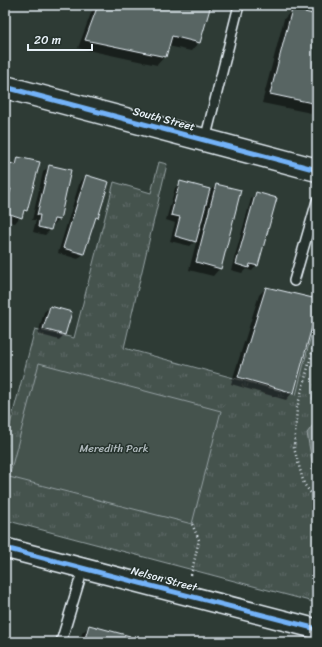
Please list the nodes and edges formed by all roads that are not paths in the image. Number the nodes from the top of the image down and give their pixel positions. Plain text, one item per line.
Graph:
1 (239, 5) edge
2 (5, 87) edge
3 (205, 140) junction
4 (317, 170) edge
5 (317, 201) edge
6 (294, 281) dead end
7 (5, 548) edge
8 (83, 569) junction
9 (317, 629) edge
10 (61, 642) edge

1 - 3 lane
2 - 3 street, South Street
3 - 4 street, South Street
5 - 6 lane
7 - 8 street, Nelson Street
8 - 9 street, Nelson Street
8 - 10 lane

